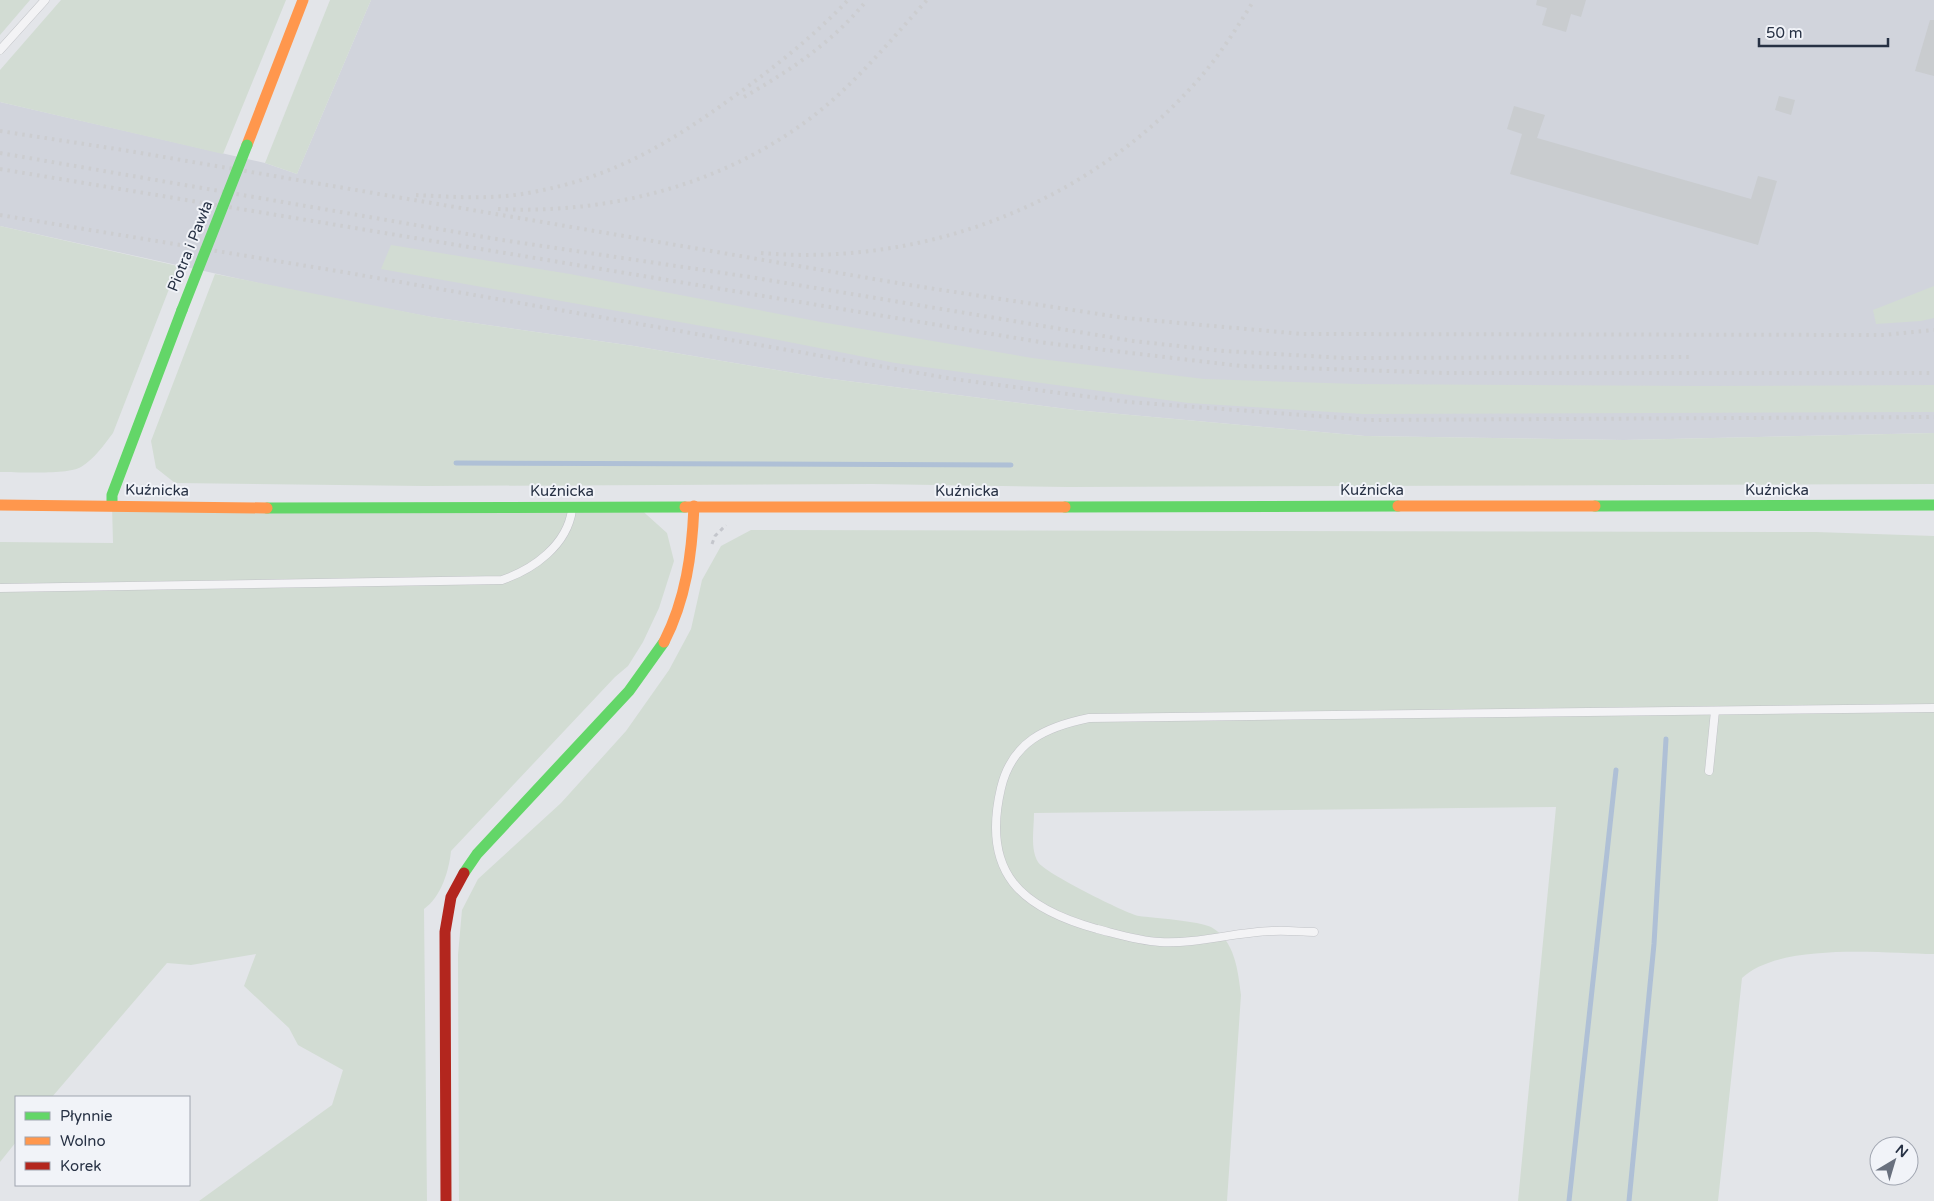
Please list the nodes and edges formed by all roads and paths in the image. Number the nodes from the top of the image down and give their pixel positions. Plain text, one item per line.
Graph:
1 (45, 0) edge
2 (303, 0) edge
3 (0, 50) edge
4 (0, 505) edge
5 (112, 505) junction
6 (1934, 505) edge
7 (573, 506) junction
8 (694, 506) junction
9 (732, 520) dead end
10 (710, 552) dead end
11 (0, 588) edge
12 (1934, 708) edge
13 (1715, 711) junction
14 (1709, 771) dead end
15 (1314, 932) dead end
16 (446, 1201) edge

1 - 3 lane
2 - 5 street, Piotra i Pawła, bridge
4 - 5 street, Kuźnicka
5 - 7 street, Kuźnicka
6 - 8 street, Kuźnicka
7 - 8 street, Kuźnicka
7 - 11 lane
8 - 16 street
9 - 10 path
12 - 13 lane
13 - 14 lane
13 - 15 lane

